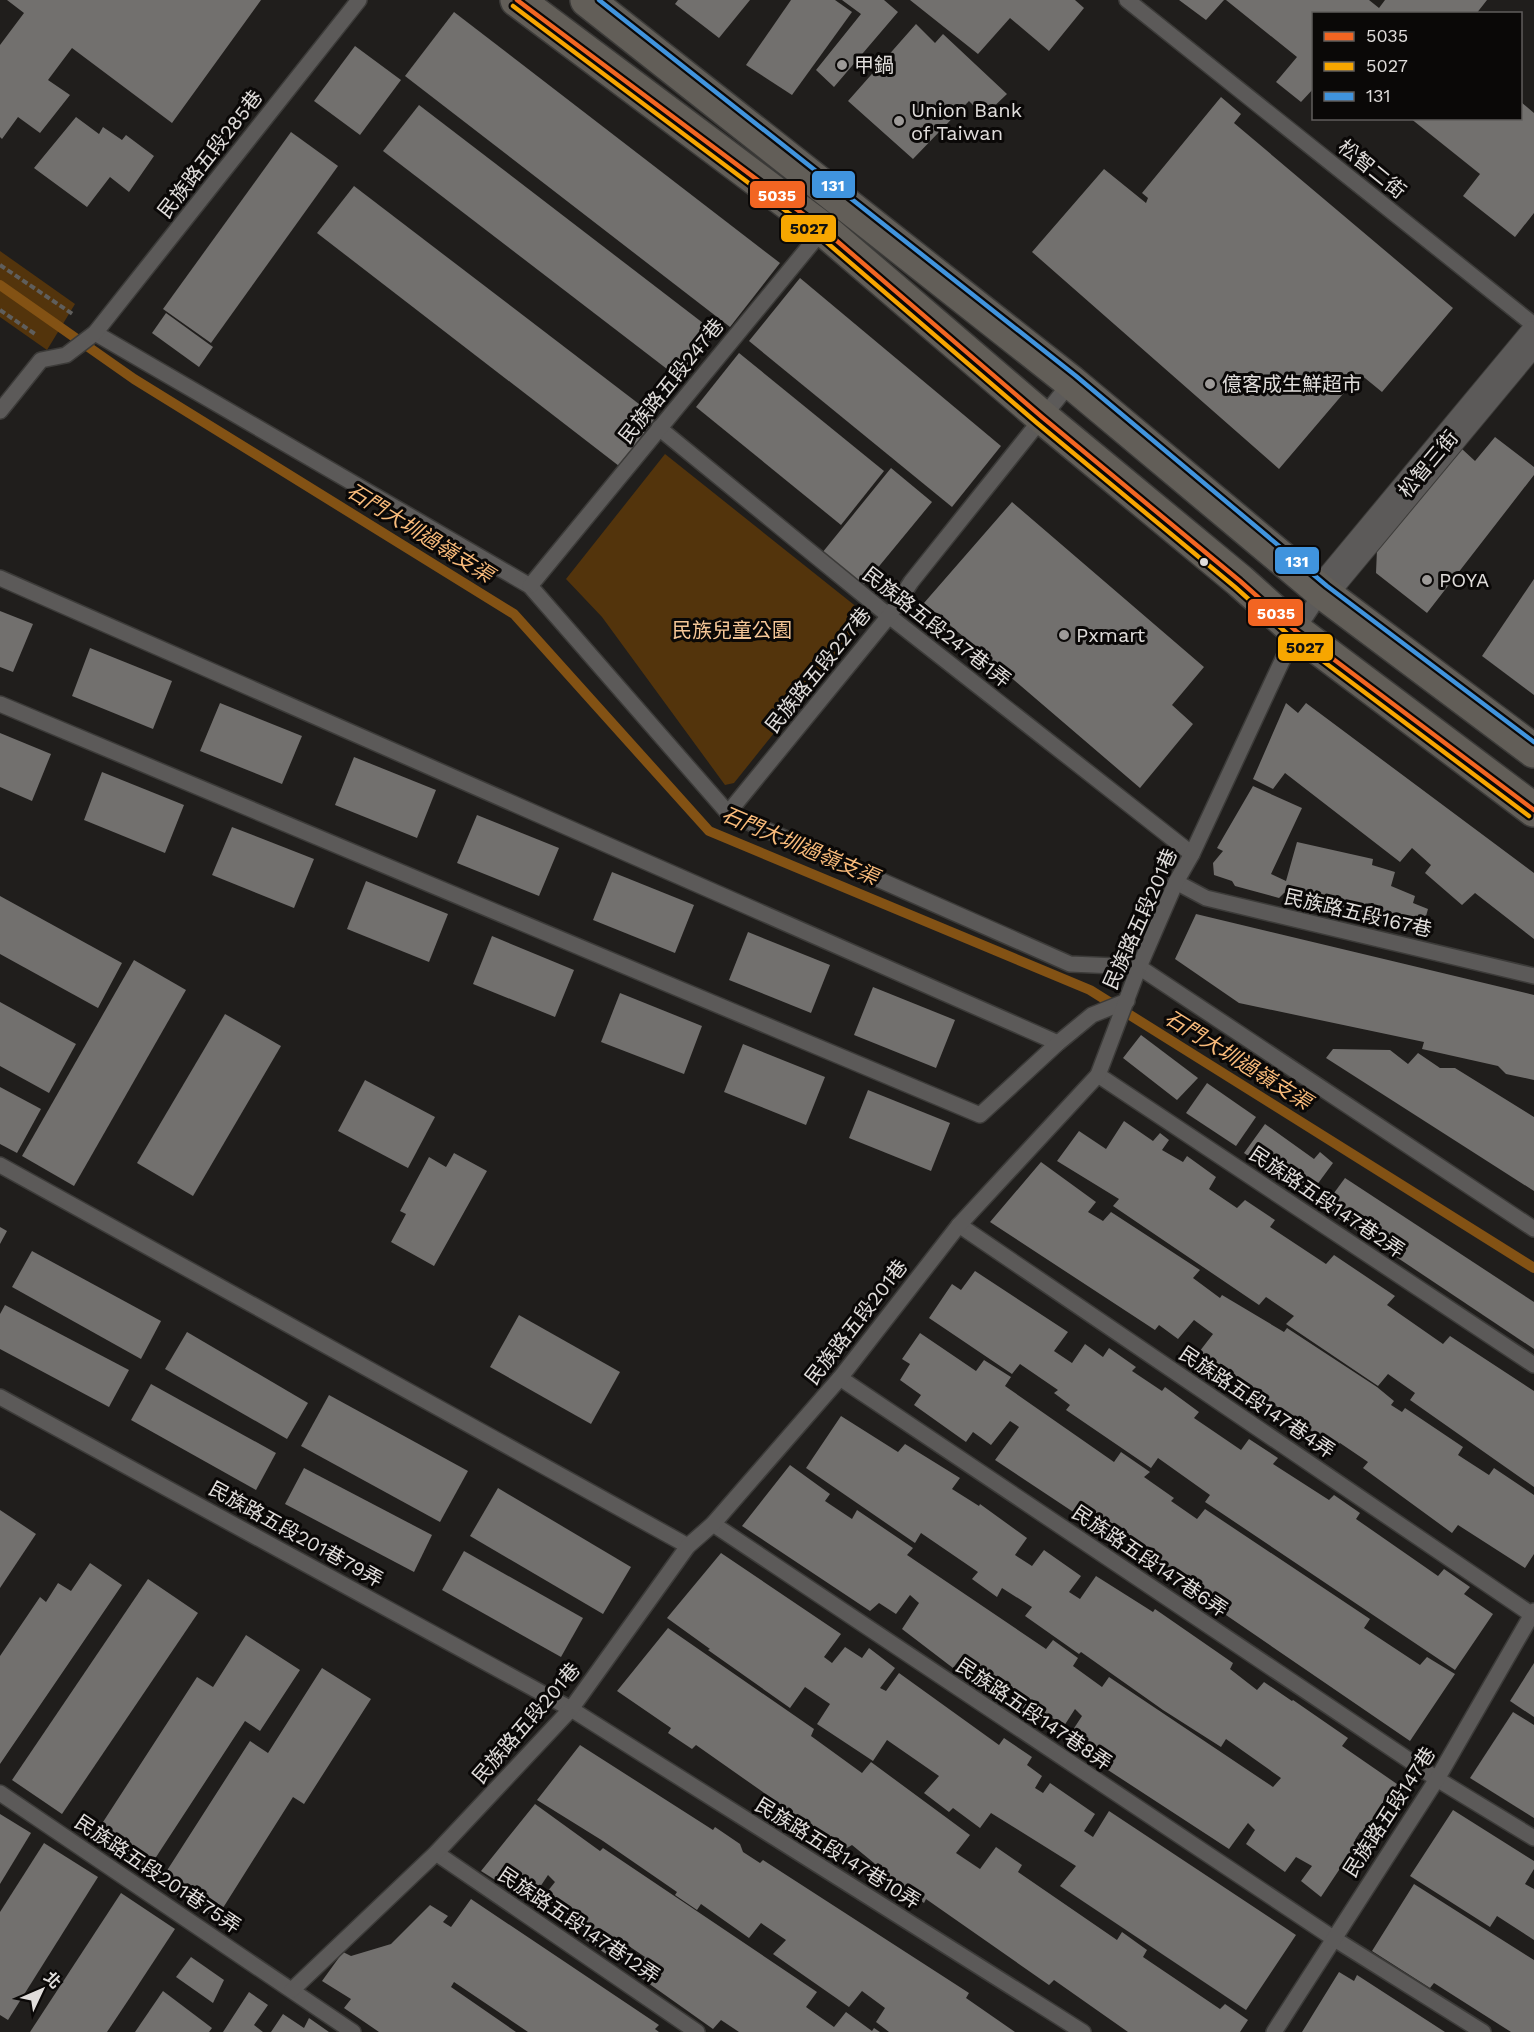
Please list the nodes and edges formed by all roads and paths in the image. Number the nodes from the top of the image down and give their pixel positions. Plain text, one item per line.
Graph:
1 (359, 0) edge
2 (517, 0) edge
3 (587, 0) edge
4 (1127, 0) edge
5 (844, 202) junction
6 (823, 229) junction
7 (0, 266) edge
8 (1534, 325) edge
9 (96, 332) junction
10 (1534, 337) edge
11 (1071, 382) junction
12 (0, 411) edge
13 (1042, 417) junction
14 (659, 428) junction
15 (0, 578) edge
16 (530, 586) junction
17 (1322, 592) junction
18 (889, 616) junction
19 (1296, 631) junction
20 (0, 704) edge
21 (1534, 751) edge
22 (1534, 810) edge
23 (728, 813) junction
24 (1192, 854) junction
25 (1176, 882) junction
26 (1139, 967) junction
27 (1534, 976) edge
28 (1127, 1001) junction
29 (1058, 1043) junction
30 (1098, 1075) junction
31 (0, 1165) edge
32 (959, 1225) junction
33 (1534, 1229) edge
34 (1534, 1365) edge
35 (840, 1377) junction
36 (0, 1397) edge
37 (712, 1524) junction
38 (688, 1546) junction
39 (1533, 1614) edge
40 (571, 1709) junction
41 (1437, 1779) junction
42 (0, 1793) edge
43 (1534, 1839) edge
44 (436, 1853) junction
45 (1333, 1938) junction
46 (292, 1990) junction
47 (353, 2032) edge
48 (697, 2032) edge
49 (1083, 2032) edge
50 (1274, 2032) edge
51 (1483, 2032) edge

1 - 9 lane, 民族路五段285巷
2 - 6 main road
3 - 5 main road
4 - 8 lane, 松智二街
5 - 6 lane, 民族路五段247巷
5 - 11 main road
6 - 13 main road
6 - 14 lane, 民族路五段247巷
7 - 9 path
9 - 12 lane, 民族路五段285巷
9 - 16 lane
10 - 17 street, 松智三街
11 - 13 lane, 民族路五段227巷
11 - 17 main road
13 - 18 lane, 民族路五段227巷
13 - 19 main road
14 - 16 lane, 民族路五段247巷
14 - 18 lane, 民族路五段247巷1弄
15 - 29 lane
16 - 23 lane
17 - 19 lane, 民族路五段201巷
17 - 21 main road
18 - 23 lane, 民族路五段227巷
18 - 24 lane, 民族路五段247巷1弄
19 - 22 main road
19 - 24 lane, 民族路五段201巷
20 - 29 lane
23 - 26 lane
24 - 25 lane, 民族路五段201巷
25 - 26 lane, 民族路五段201巷
25 - 27 lane, 民族路五段167巷
26 - 28 lane, 民族路五段201巷
26 - 33 lane
28 - 29 lane
28 - 30 lane, 民族路五段201巷
30 - 32 lane, 民族路五段201巷
30 - 34 lane, 民族路五段147巷2弄
31 - 38 lane
32 - 35 lane, 民族路五段201巷
32 - 39 lane, 民族路五段147巷4弄
35 - 37 lane, 民族路五段201巷
35 - 41 lane, 民族路五段147巷6弄
36 - 40 lane, 民族路五段201巷79弄
37 - 38 lane, 民族路五段201巷
37 - 45 lane, 民族路五段147巷8弄
38 - 40 lane, 民族路五段201巷
39 - 41 lane, 民族路五段147巷
40 - 44 lane, 民族路五段201巷
40 - 49 lane, 民族路五段147巷10弄
41 - 43 lane, 民族路五段147巷6弄
41 - 45 lane, 民族路五段147巷
42 - 46 lane, 民族路五段201巷75弄
44 - 46 lane, 民族路五段201巷
44 - 48 lane, 民族路五段147巷12弄
45 - 50 lane, 民族路五段147巷
45 - 51 lane, 民族路五段147巷8弄
46 - 47 lane, 民族路五段201巷75弄

